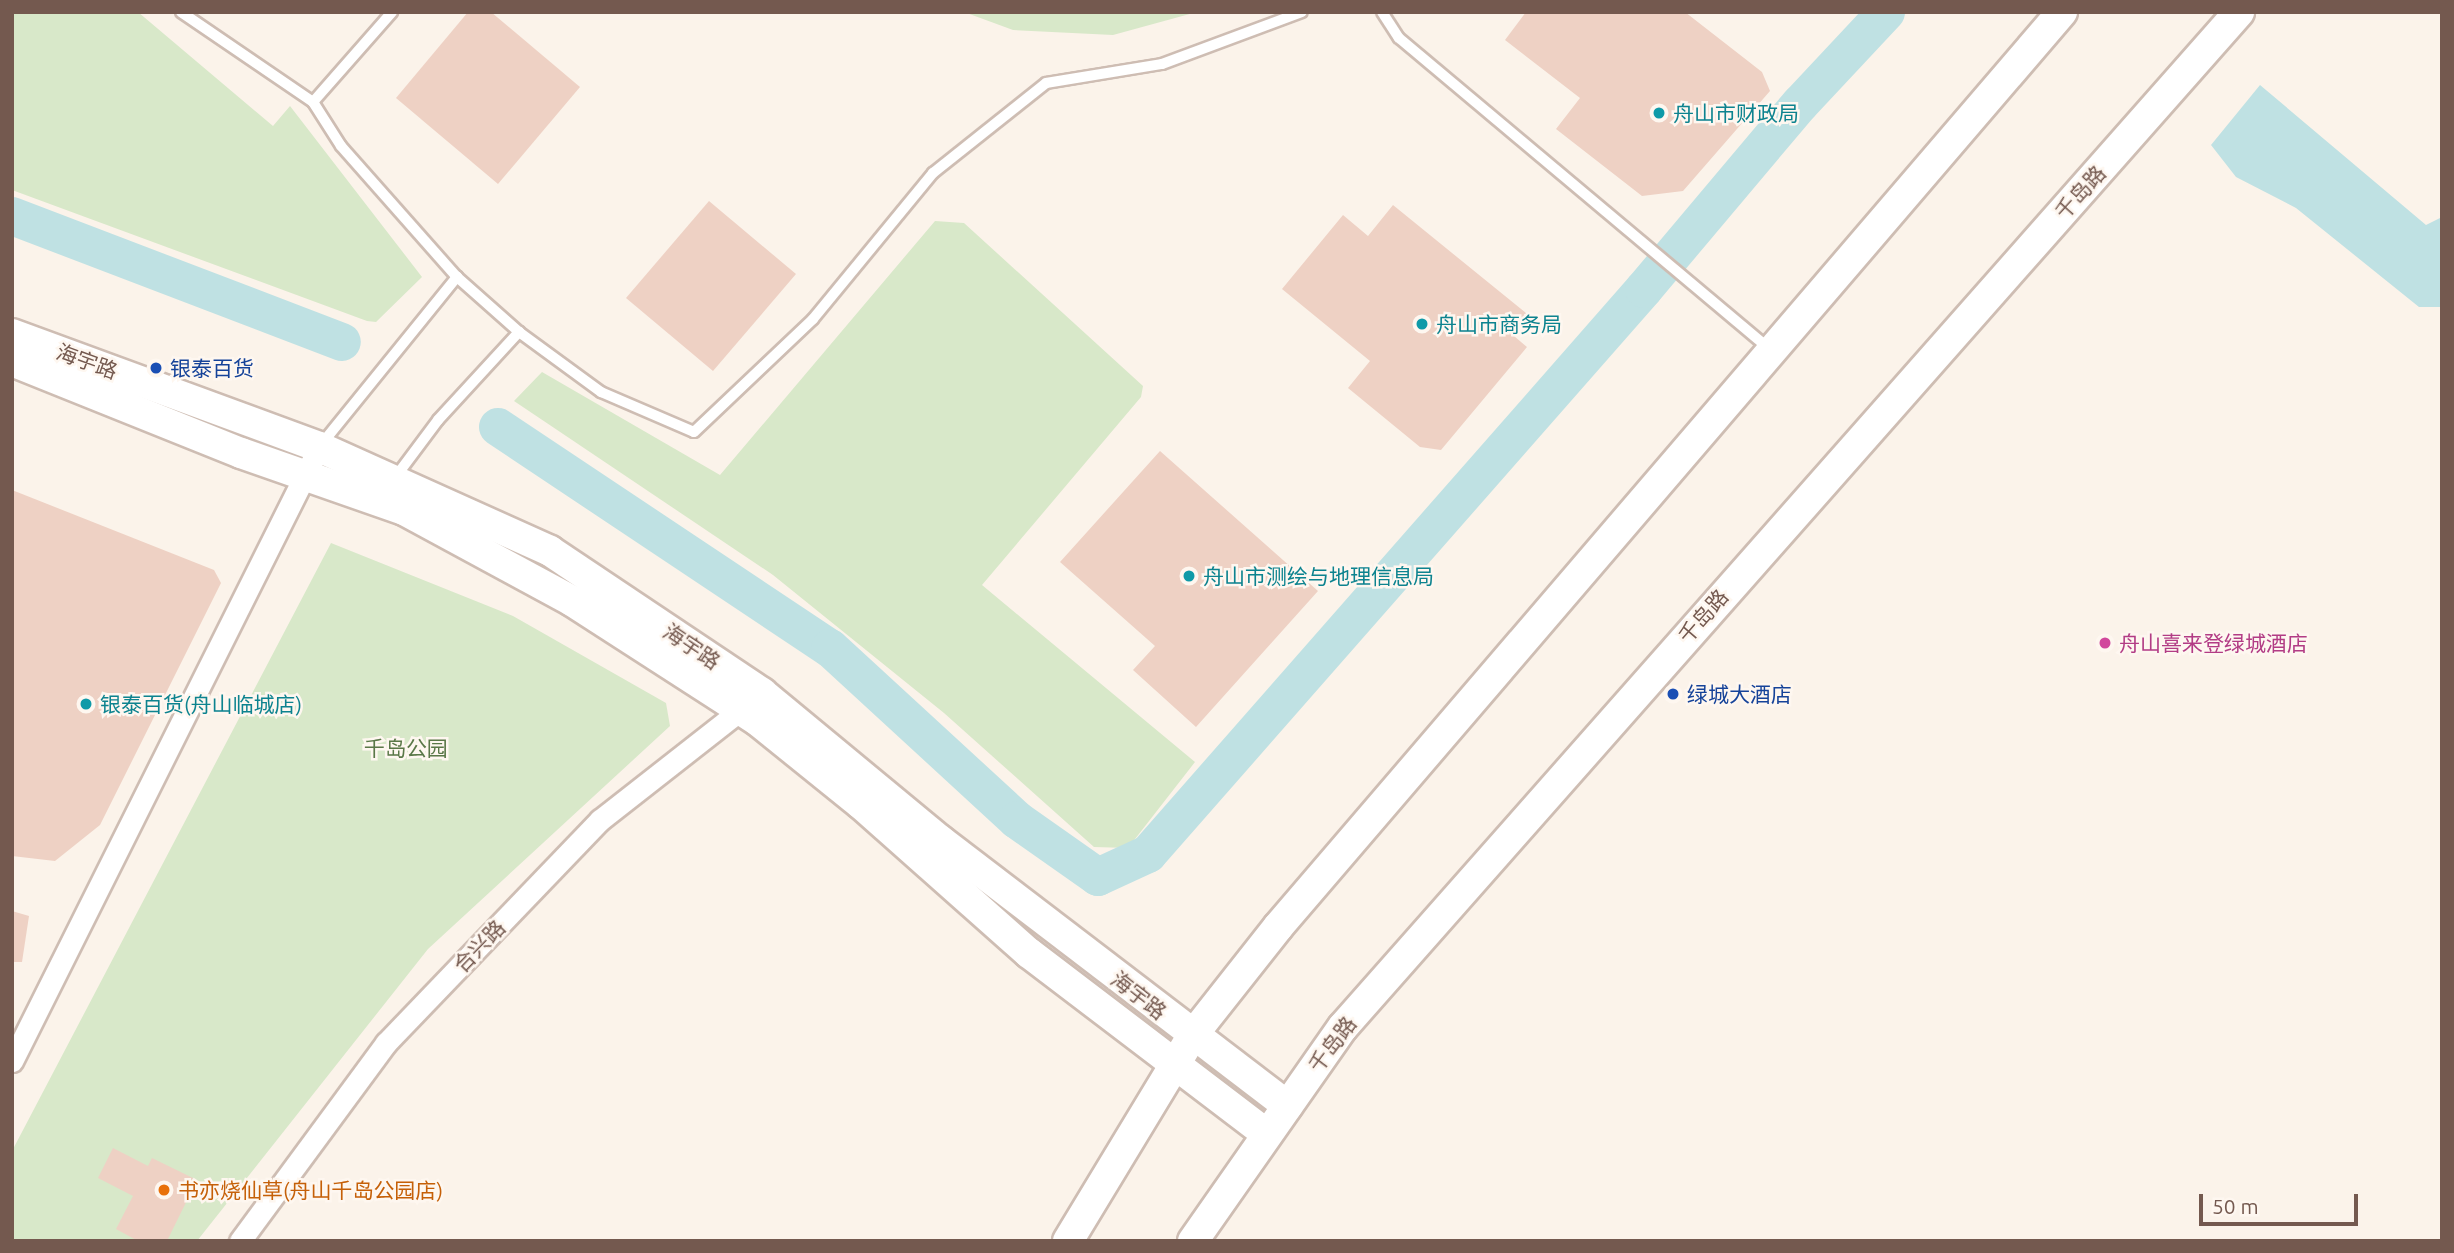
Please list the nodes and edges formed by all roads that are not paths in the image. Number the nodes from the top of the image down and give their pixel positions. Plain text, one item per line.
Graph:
1 (181, 12) edge
2 (392, 12) edge
3 (1302, 12) edge
4 (1381, 12) edge
5 (2062, 12) edge
6 (2240, 14) edge
7 (313, 102) junction
8 (457, 278) junction
9 (519, 332) junction
10 (12, 334) edge
11 (1774, 352) junction
12 (12, 361) edge
13 (319, 447) junction
14 (302, 475) junction
15 (394, 479) junction
16 (751, 701) junction
17 (1192, 1036) junction
18 (12, 1061) edge
19 (1175, 1064) junction
20 (1287, 1106) junction
21 (1267, 1134) junction
22 (240, 1241) edge
23 (1068, 1241) edge
24 (1193, 1241) edge

1 - 7 lane
2 - 7 lane
3 - 9 lane
4 - 11 lane
5 - 11 street
6 - 20 street, 千岛路
7 - 8 lane
8 - 9 lane
8 - 13 lane
9 - 15 lane
10 - 13 street, 海宇路
11 - 17 street
12 - 14 street, 海宇路
13 - 14 street
13 - 15 street, 海宇路
14 - 16 street, 海宇路
14 - 18 street
15 - 16 street, 海宇路
16 - 17 street, 海宇路
16 - 19 street, 海宇路
16 - 22 street, 合兴路
17 - 19 street
17 - 20 street, 海宇路
19 - 21 street, 海宇路
19 - 23 street
20 - 21 street, 千岛路
21 - 24 street, 千岛路

